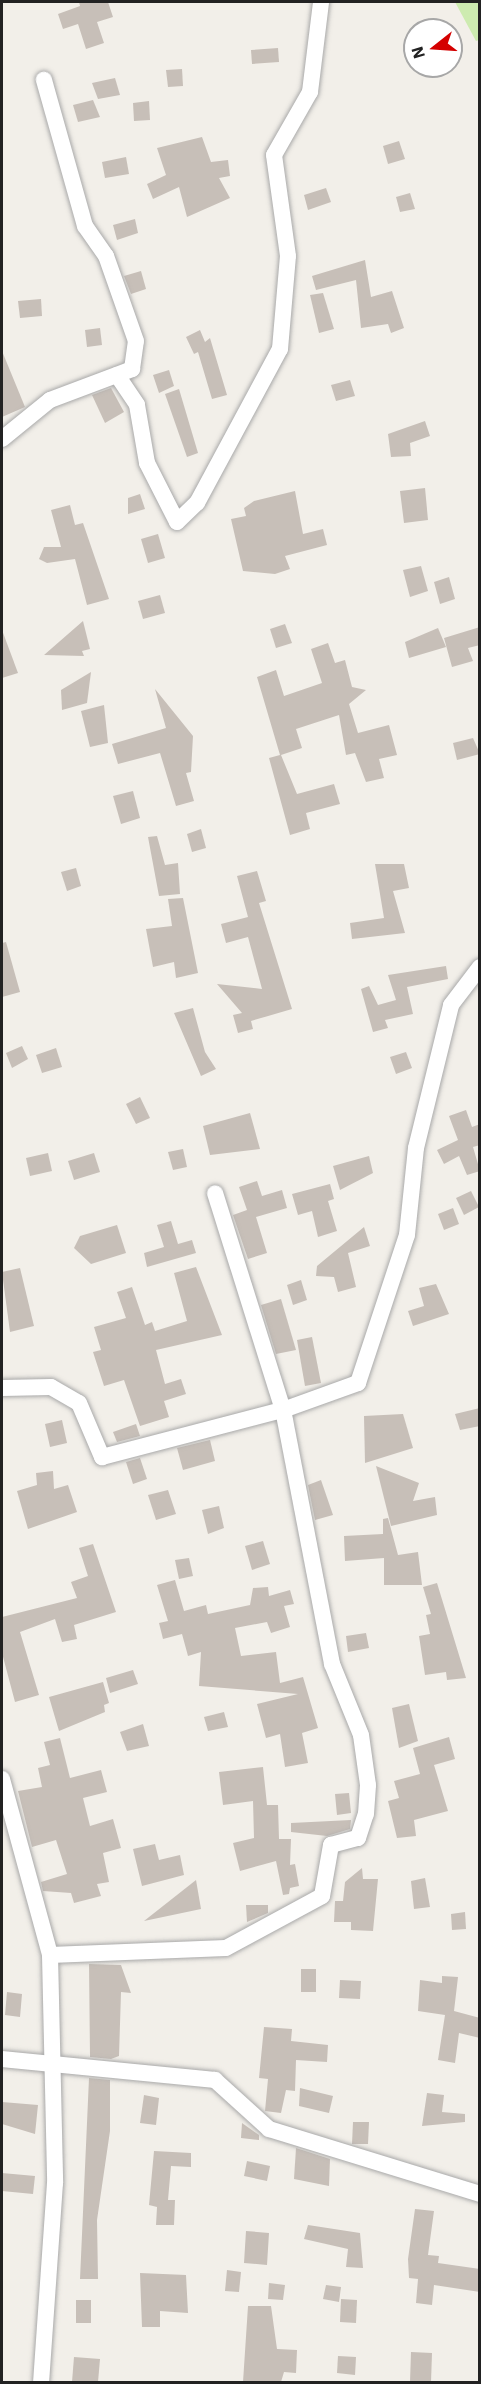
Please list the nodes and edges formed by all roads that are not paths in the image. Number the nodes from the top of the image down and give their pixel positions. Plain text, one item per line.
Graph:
1 (321, 2) edge
2 (44, 80) dead end
3 (117, 375) junction
4 (2, 440) edge
5 (480, 967) edge
6 (215, 1193) dead end
7 (2, 1388) edge
8 (283, 1410) junction
9 (2, 1779) edge
10 (50, 1956) junction
11 (2, 2059) edge
12 (54, 2061) junction
13 (480, 2194) edge
14 (41, 2382) edge

1 - 3 street
2 - 3 street
3 - 4 street
5 - 8 street
6 - 8 street
7 - 8 street
8 - 10 street
9 - 10 street
10 - 12 street
11 - 12 street
12 - 13 street
12 - 14 street

